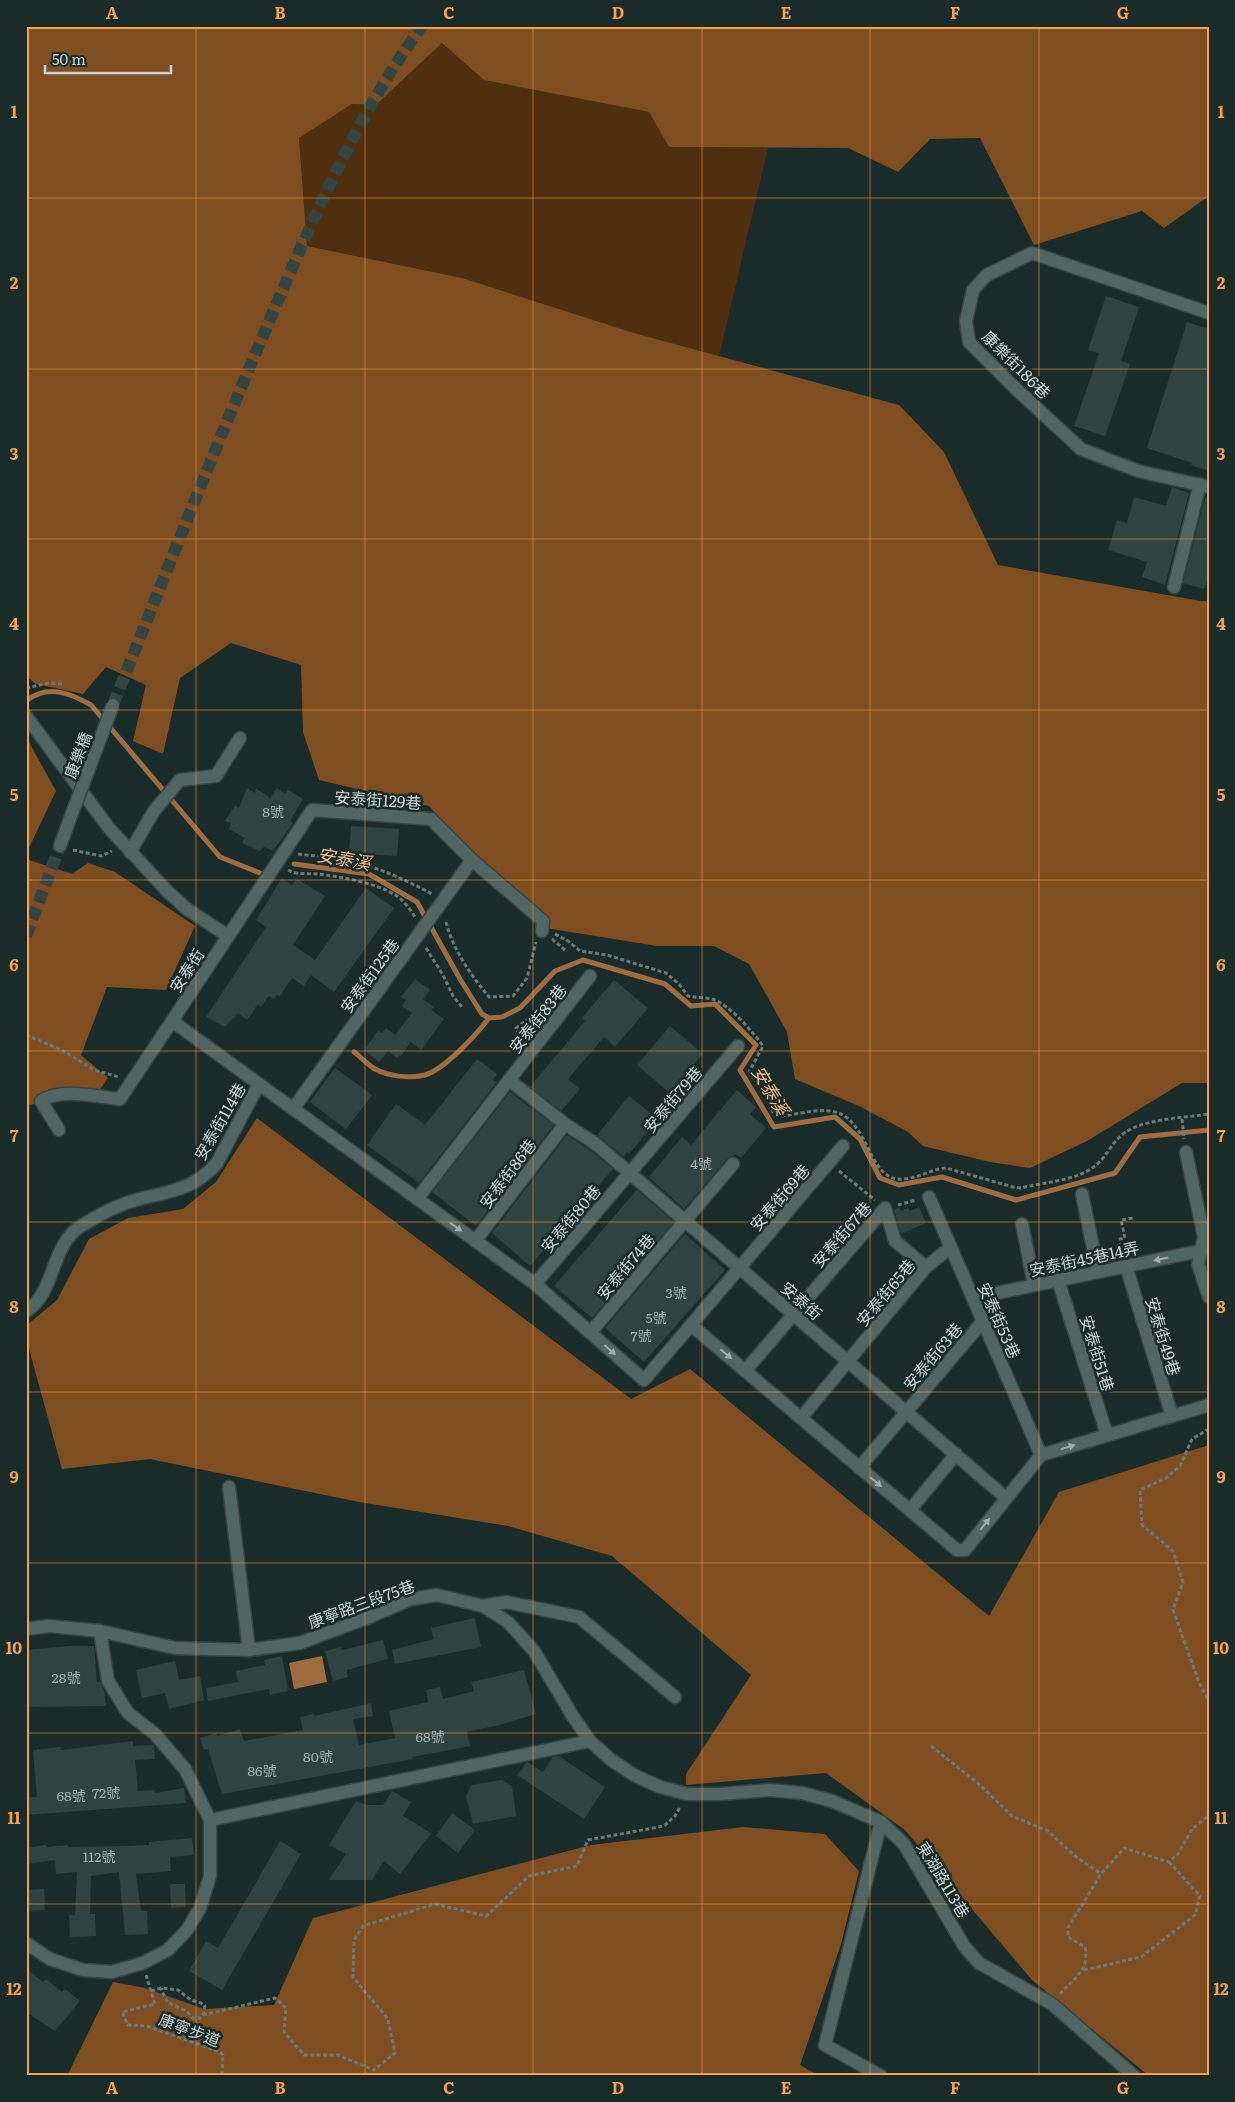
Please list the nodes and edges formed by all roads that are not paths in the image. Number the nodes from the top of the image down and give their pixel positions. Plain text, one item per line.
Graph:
1 (1209, 313) edge
2 (1204, 485) edge
3 (1174, 586) dead end
4 (113, 705) tunnel mouth
5 (26, 716) edge
6 (240, 738) dead end
7 (60, 846) tunnel mouth
8 (126, 847) junction
9 (472, 860) junction
10 (542, 931) dead end
11 (228, 936) junction
12 (590, 976) dead end
13 (172, 1021) junction
14 (738, 1046) dead end
15 (509, 1080) junction
16 (259, 1084) junction
17 (293, 1109) junction
18 (564, 1124) junction
19 (59, 1130) dead end
20 (842, 1146) dead end
21 (1186, 1152) road end
22 (733, 1164) dead end
23 (630, 1173) junction
24 (1082, 1194) dead end
25 (417, 1198) junction
26 (929, 1198) road end
27 (685, 1221) junction
28 (1022, 1224) dead end
29 (475, 1241) junction
30 (951, 1247) junction
31 (1205, 1249) edge
32 (1126, 1266) junction
33 (926, 1267) junction
34 (739, 1268) junction
35 (1098, 1272) junction
36 (1058, 1280) junction
37 (535, 1284) junction
38 (1034, 1285) junction
39 (1209, 1297) edge
40 (973, 1298) junction
41 (26, 1311) edge
42 (793, 1314) junction
43 (983, 1321) junction
44 (691, 1325) junction
45 (590, 1333) junction
46 (848, 1361) junction
47 (745, 1371) junction
48 (1209, 1405) edge
49 (906, 1412) junction
50 (1172, 1416) junction
51 (800, 1418) junction
52 (1107, 1435) junction
53 (956, 1454) junction
54 (1041, 1454) junction
55 (860, 1468) junction
56 (228, 1487) dead end
57 (1006, 1498) junction
58 (910, 1510) junction
59 (483, 1606) junction
60 (26, 1629) edge
61 (100, 1631) junction
62 (249, 1650) junction
63 (675, 1697) dead end
64 (590, 1741) junction
65 (686, 1794) joint
66 (210, 1820) junction
67 (881, 1822) junction
68 (26, 1943) edge
69 (881, 2076) edge
70 (1134, 2076) edge

1 - 2 street, 康樂街186巷
2 - 3 street
4 - 7 street, 康樂橋, bridge
5 - 8 street
6 - 8 street
8 - 11 street
9 - 10 street, 安泰街129巷
9 - 11 street, 安泰街129巷
9 - 17 street, 安泰街125巷
11 - 13 street, 安泰街
12 - 15 street, 安泰街83巷
13 - 16 street
13 - 19 street
14 - 23 street, 安泰街79巷
15 - 18 street, 安泰街
15 - 25 street
16 - 17 street
16 - 41 street, 安泰街114巷
17 - 25 street
18 - 23 street, 安泰街
18 - 29 street, 安泰街86巷
20 - 34 street, 安泰街69巷
21 - 31 street
22 - 27 street, 安泰街74巷
23 - 27 street, 安泰街
23 - 37 street, 安泰街80巷
24 - 35 street
25 -> 29 street
26 - 30 street, 安泰街53巷
27 - 34 street, 安泰街
27 - 45 street, 安泰街74巷
28 - 38 street
29 - 37 street
30 - 33 street, 安泰街65巷
30 - 40 street, 安泰街53巷
31 -> 32 street, 安泰街45巷14弄
31 - 39 street
32 - 35 street, 安泰街45巷14弄
32 - 50 street, 安泰街49巷
33 - 42 street, 安泰街67巷
33 - 46 street, 安泰街65巷
34 - 42 street, 安泰街
34 - 44 street, 安泰街69巷
35 - 36 street, 安泰街45巷14弄
36 - 38 street, 安泰街45巷14弄
36 - 52 street, 安泰街51巷
37 - 45 street
38 - 40 street, 安泰街45巷14弄
40 - 43 street, 安泰街53巷
42 - 46 street, 安泰街
42 - 47 street, 安泰街67巷
43 - 49 street, 安泰街63巷
43 - 54 street, 安泰街53巷
45 -> 44 street
44 -> 47 street
46 - 49 street, 安泰街
46 - 51 street, 安泰街65巷
47 - 51 street
48 - 50 street
49 - 53 street, 安泰街
49 - 55 street, 安泰街63巷
50 - 52 street
51 - 55 street
54 -> 52 street
53 - 57 street, 安泰街
53 - 58 street
54 - 57 street
55 -> 58 street
56 - 62 street
58 -> 57 street
59 - 62 street, 康寧路三段75巷
59 - 63 street
59 - 64 street, 康寧路三段75巷
60 - 61 street, 康寧路三段75巷
61 - 62 street, 康寧路三段75巷
61 - 66 street
64 - 65 street, 康寧路三段75巷
64 - 66 street
65 - 67 street, 東湖路113巷
66 - 68 street
67 - 69 street
67 - 70 street, 東湖路113巷

